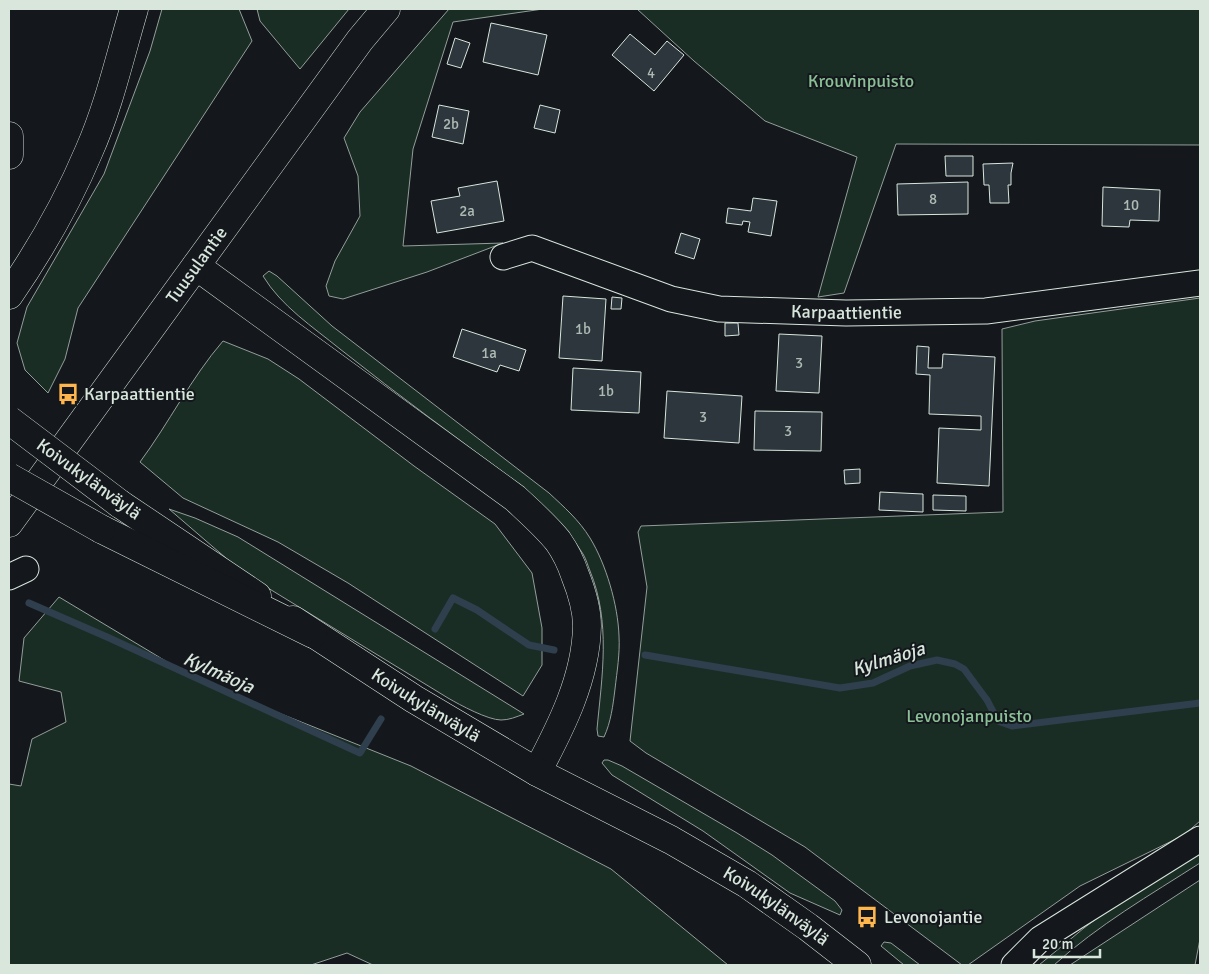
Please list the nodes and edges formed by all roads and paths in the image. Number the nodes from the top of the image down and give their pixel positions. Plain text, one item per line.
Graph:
1 (134, 9) edge
2 (386, 9) edge
3 (9, 136) edge
4 (9, 154) edge
5 (503, 257) dead end
6 (196, 266) junction
7 (1200, 283) edge
8 (9, 295) edge
9 (9, 420) edge
10 (9, 478) edge
11 (9, 523) edge
12 (313, 634) junction
13 (537, 772) junction
14 (1200, 839) edge
15 (857, 965) edge
16 (1014, 965) edge

1 - 8 main road
2 - 6 main road, Tuusulantie
3 - 4 main road
5 - 7 street, Karpaattientie
6 - 11 main road, Tuusulantie
6 - 13 main road
9 - 12 main road, Koivukylänväylä, bridge
10 - 12 main road, bridge
12 - 13 main road, Koivukylänväylä
13 - 15 main road, Koivukylänväylä
14 - 16 street

